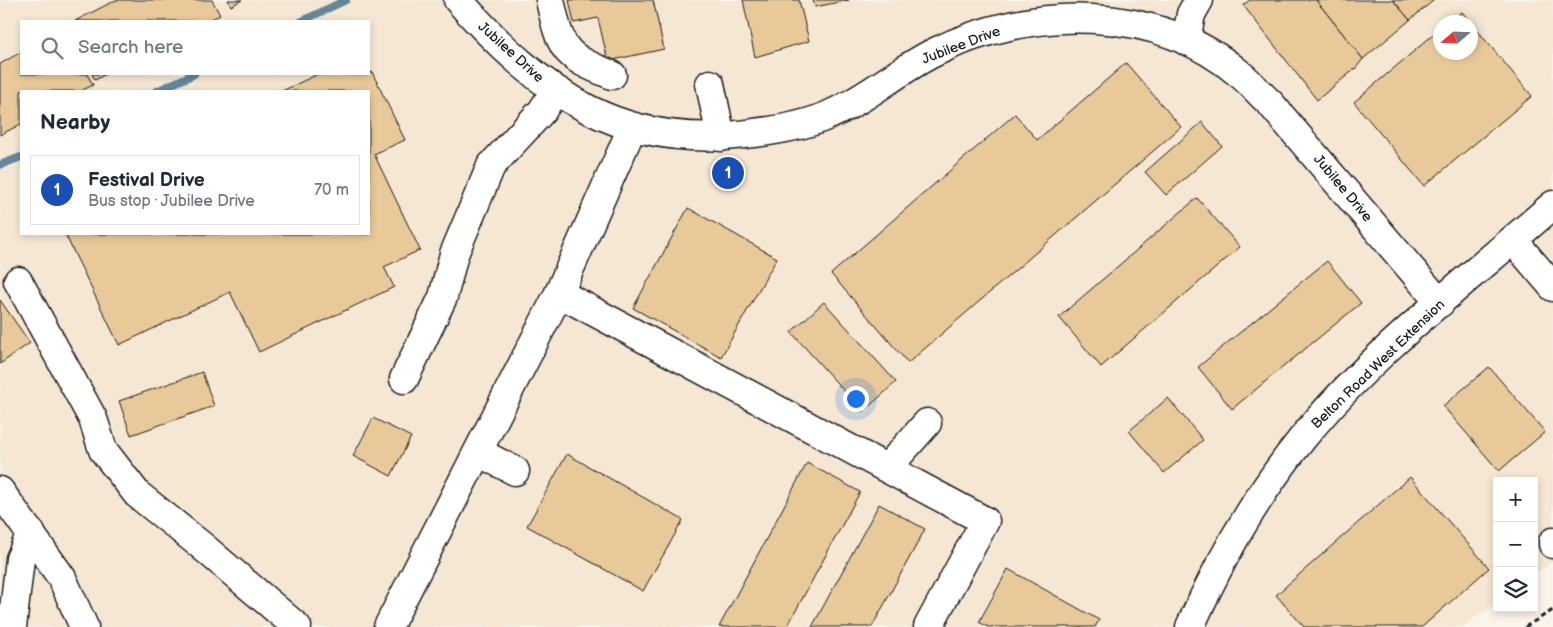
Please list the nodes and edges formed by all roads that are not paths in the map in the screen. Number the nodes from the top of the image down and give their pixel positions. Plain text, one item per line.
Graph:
1 (458, 0) edge
2 (550, 0) edge
3 (1198, 0) edge
4 (1186, 41) junction
5 (568, 53) junction
6 (612, 75) dead end
7 (710, 84) dead end
8 (551, 88) junction
9 (632, 128) junction
10 (721, 137) junction
11 (1553, 206) edge
12 (1513, 240) junction
13 (18, 281) dead end
14 (1553, 287) edge
15 (559, 293) junction
16 (1440, 302) junction
17 (404, 379) dead end
18 (927, 423) dead end
19 (478, 452) junction
20 (888, 467) junction
21 (515, 472) dead end
22 (0, 491) edge
23 (31, 532) junction
24 (12, 627) edge
25 (84, 627) edge
26 (297, 627) edge
27 (388, 627) edge
28 (928, 627) edge
29 (1190, 627) edge

1 - 8 street, Jubilee Drive
2 - 5 street
3 - 4 street
4 - 10 street, Jubilee Drive
4 - 16 street, Jubilee Drive
5 - 6 street
5 - 8 street
7 - 10 street
8 - 9 street, Jubilee Drive
8 - 17 street
9 - 10 street, Jubilee Drive
9 - 15 street
11 - 12 street, Belton Road West Extension
12 - 14 street
12 - 16 street, Belton Road West Extension
13 - 26 street
15 - 19 street
15 - 20 street
16 - 29 street, Belton Road West Extension
18 - 20 street
19 - 21 street
19 - 27 street
20 - 28 street
22 - 23 street
23 - 24 street
23 - 25 street

